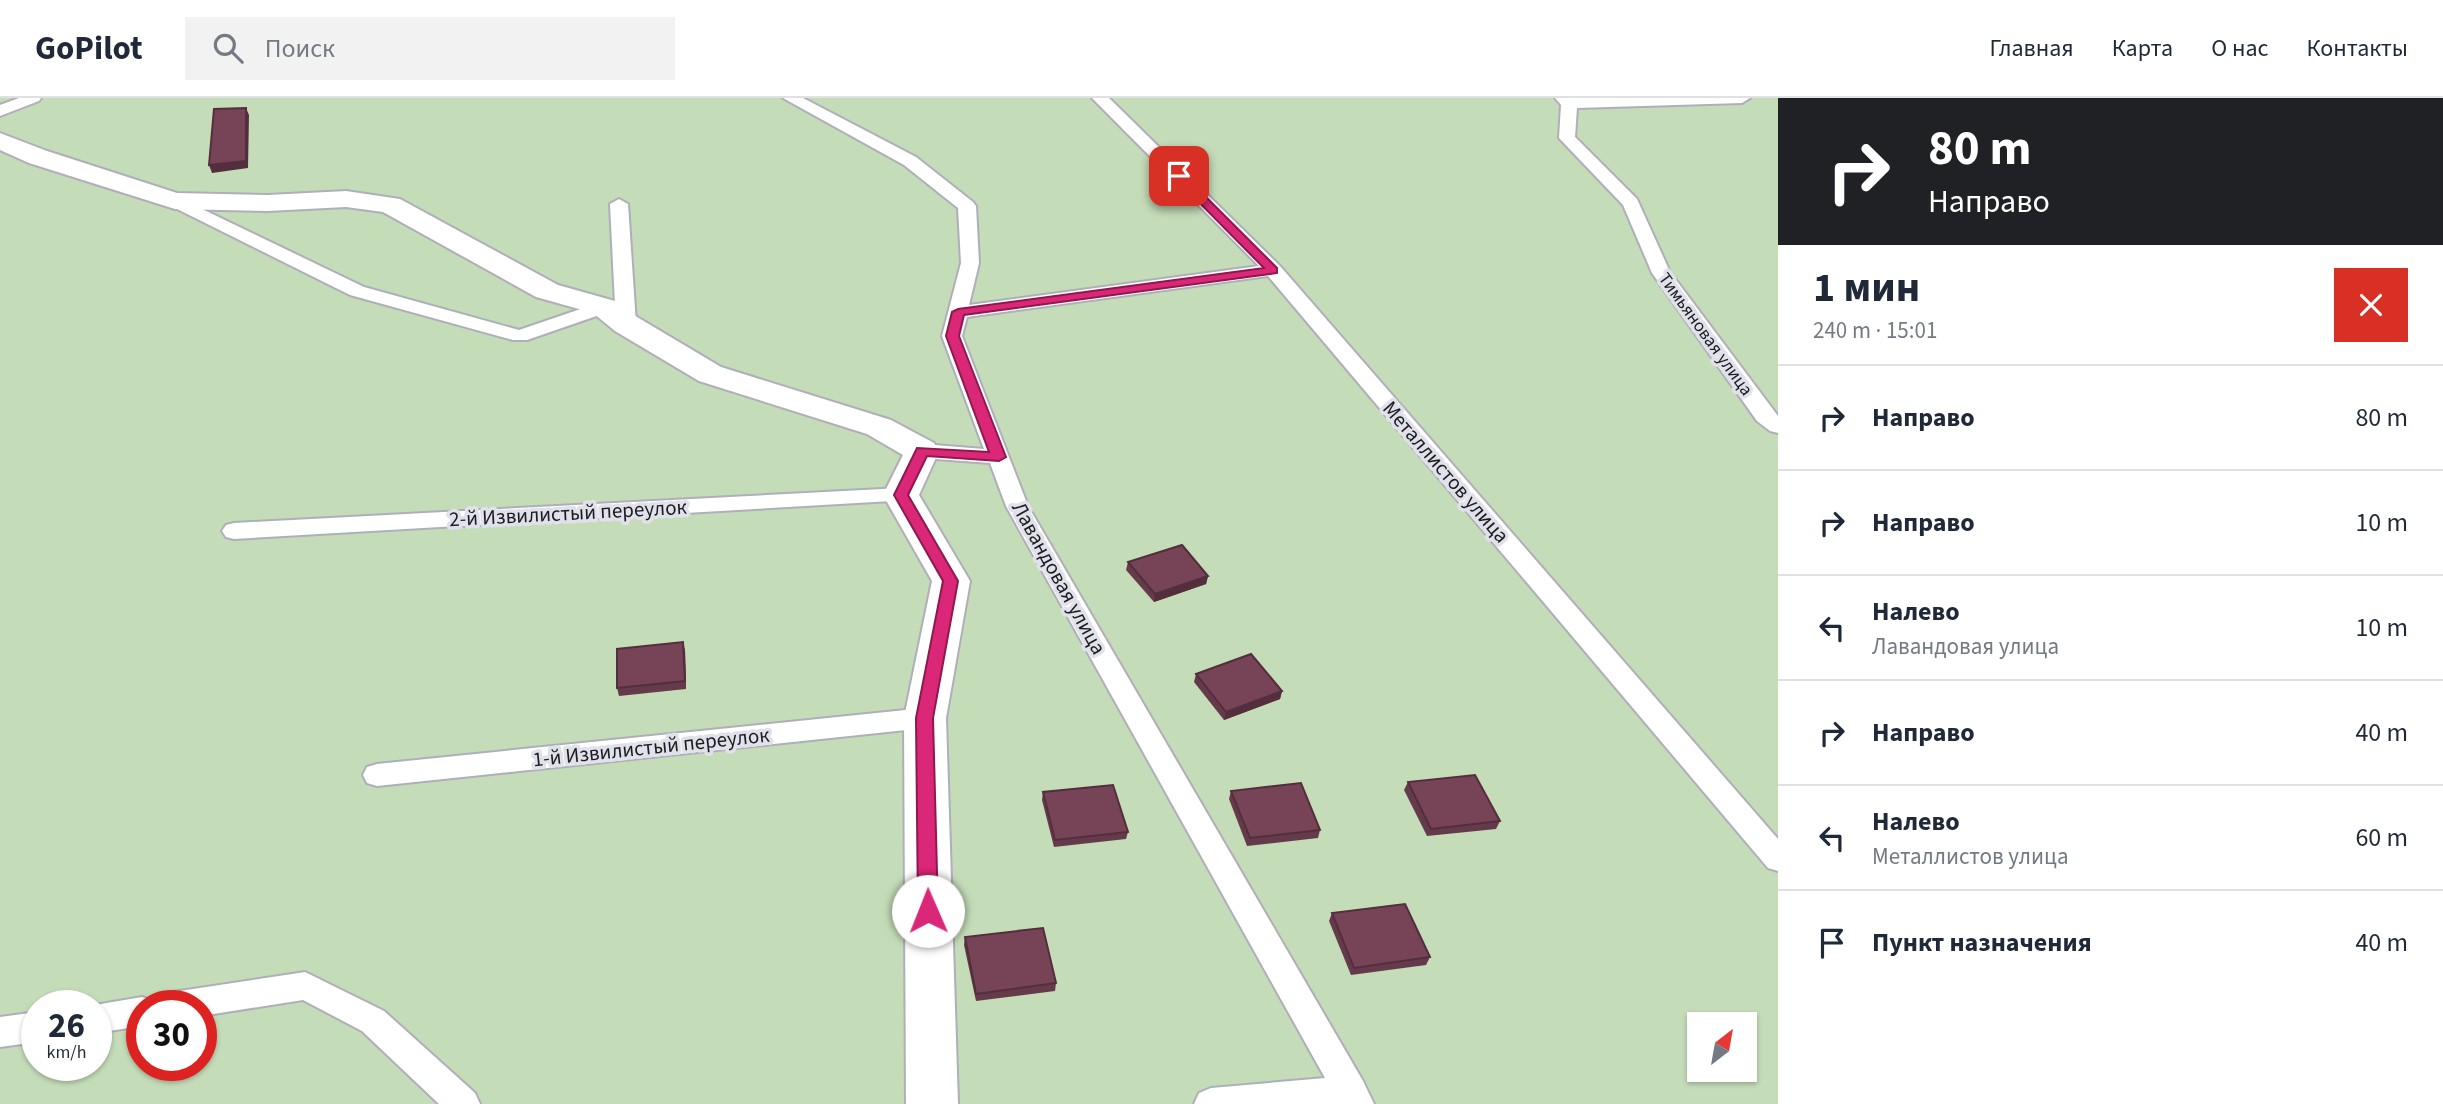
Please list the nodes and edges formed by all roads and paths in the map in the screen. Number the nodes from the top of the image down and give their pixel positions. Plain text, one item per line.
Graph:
1 (33, 98) edge
2 (791, 98) edge
3 (1100, 98) edge
4 (1742, 98) edge
5 (1566, 101) edge
6 (0, 111) edge
7 (0, 141) edge
8 (175, 201) junction
9 (620, 204) dead end
10 (1273, 270) junction
11 (958, 312) junction
12 (615, 315) junction
13 (1778, 426) edge
14 (922, 451) junction
15 (999, 457) junction
16 (901, 495) junction
17 (234, 531) dead end
18 (925, 718) junction
19 (377, 775) dead end
20 (1778, 859) edge
21 (217, 999) edge
22 (21, 1029) edge
23 (0, 1032) edge
24 (1354, 1098) edge
25 (463, 1104) edge
26 (932, 1104) edge
27 (1212, 1104) edge

1 - 6 lane
2 - 11 lane, Лавандовая улица
3 - 10 lane, Металлистов улица
4 - 5 lane
5 - 13 lane, Тимьяновая улица
7 - 8 street
8 - 12 street
8 - 12 lane
9 - 12 lane
10 - 11 lane
10 - 20 lane, Металлистов улица
11 - 15 lane, Лавандовая улица
12 - 14 street
14 - 15 lane
14 - 16 street
15 - 24 lane, Лавандовая улица
16 - 17 lane, 2-й Извилистый переулок
16 - 18 street
18 - 19 lane, 1-й Извилистый переулок
18 - 26 street
21 - 25 lane
22 - 23 lane
24 - 27 lane

